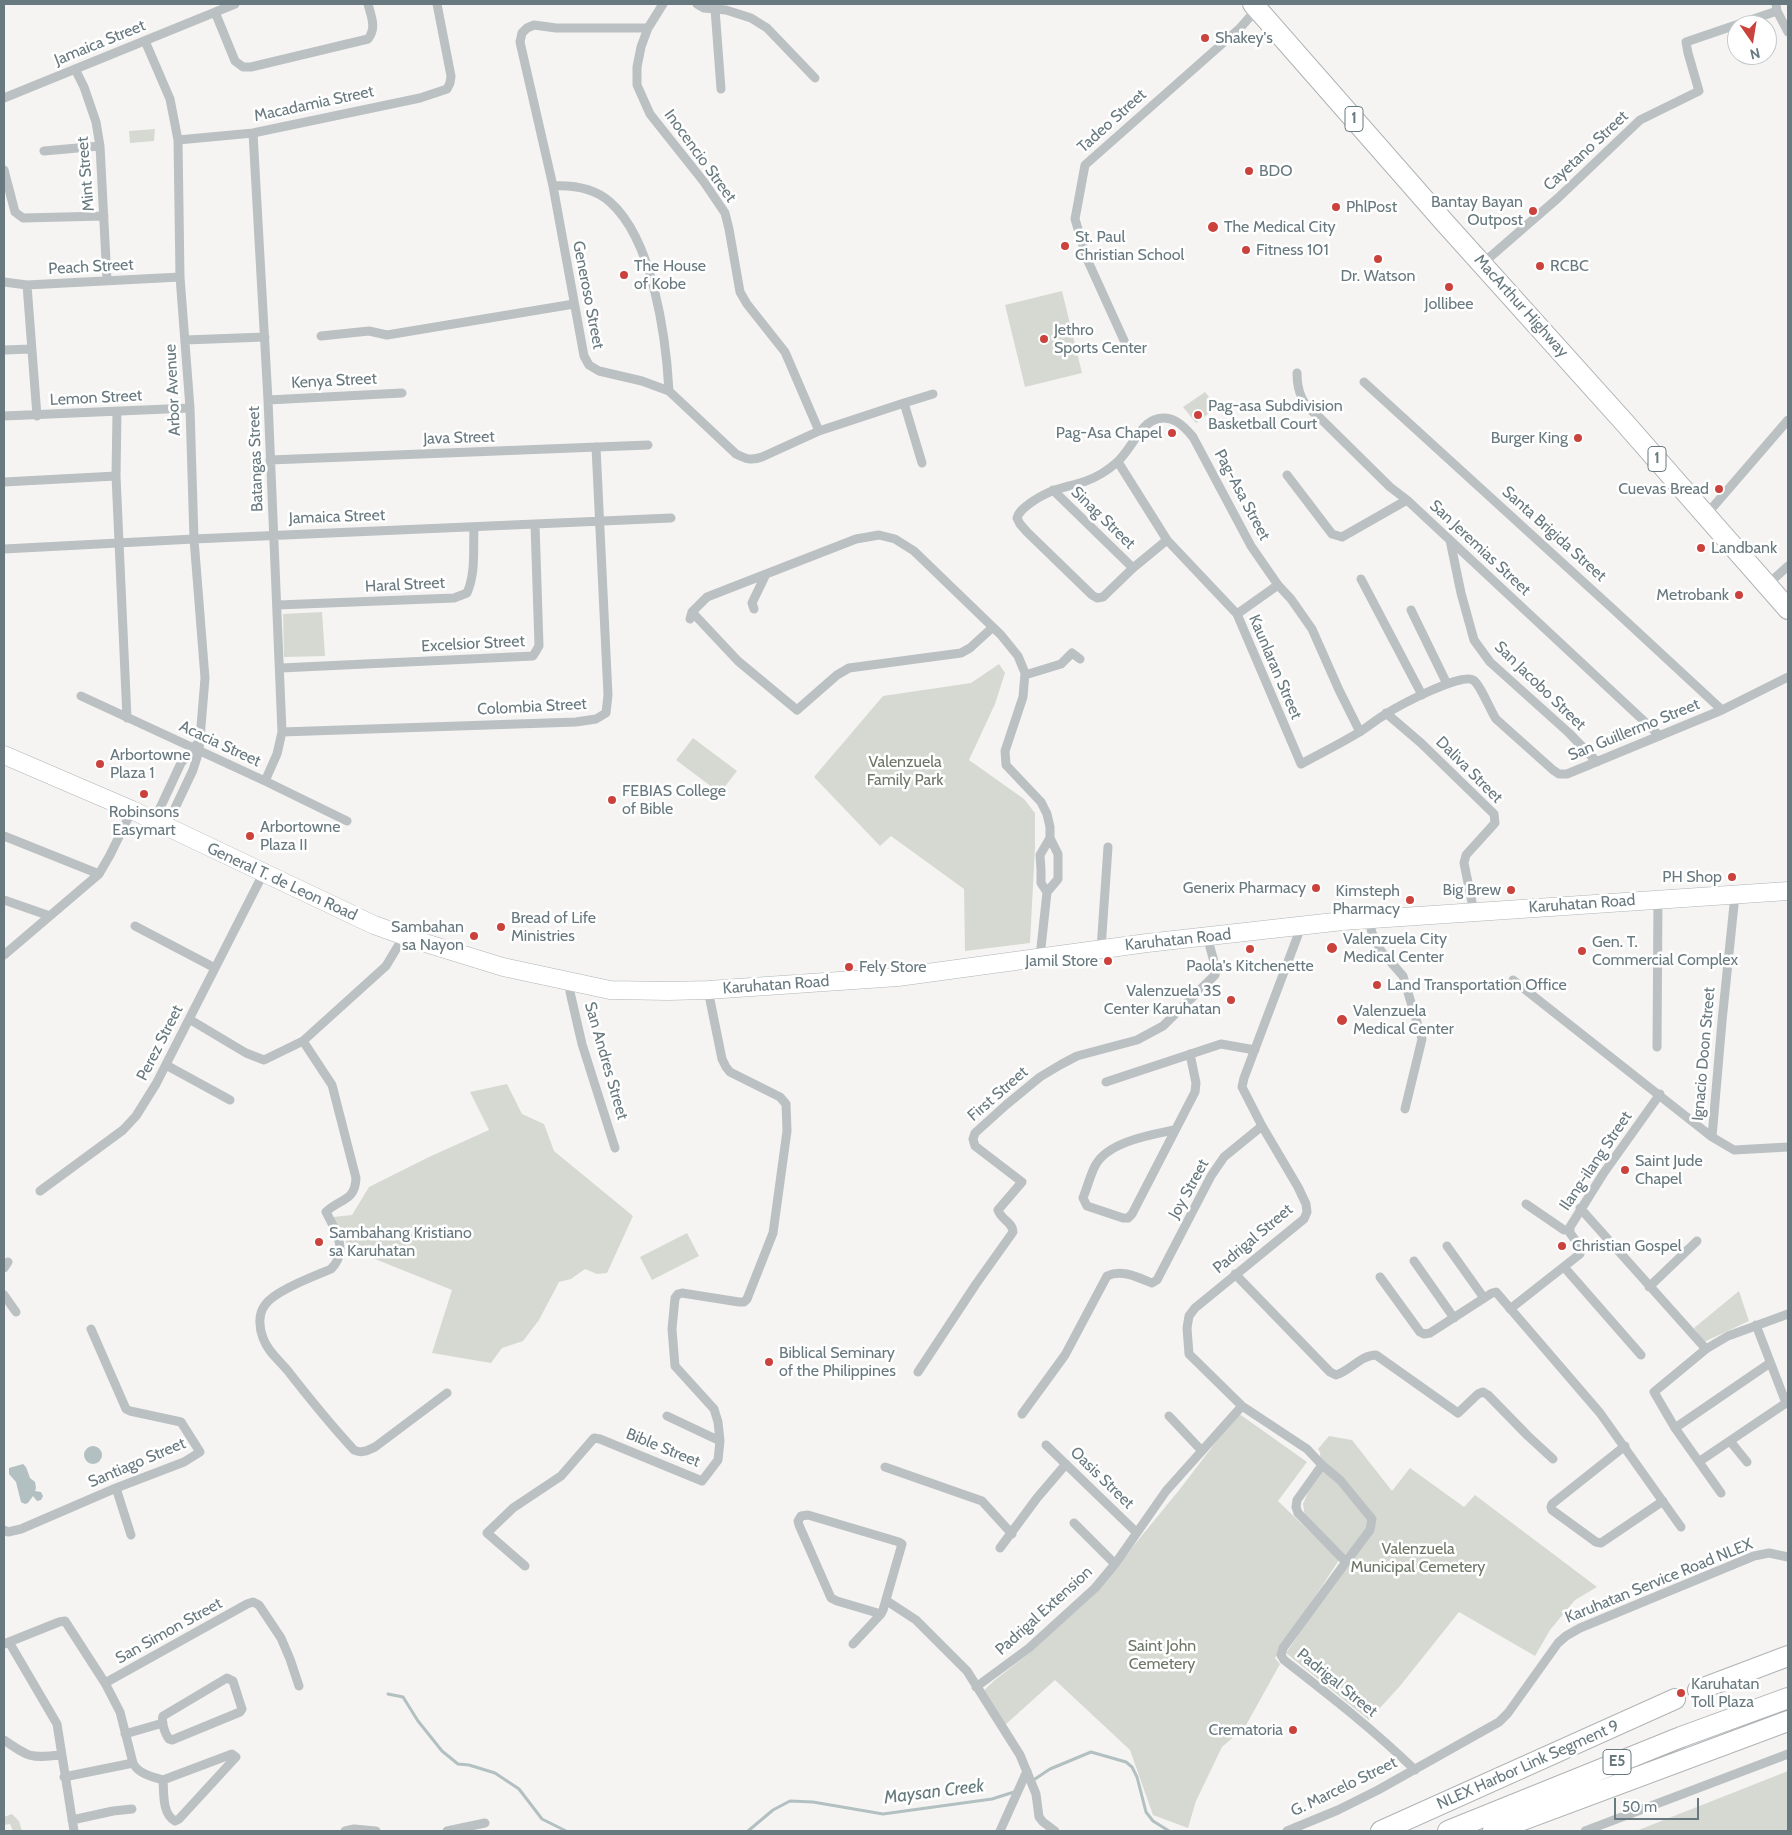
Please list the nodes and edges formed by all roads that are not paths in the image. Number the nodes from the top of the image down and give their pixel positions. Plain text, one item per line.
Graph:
1 (235, 4) edge
2 (368, 4) edge
3 (437, 4) edge
4 (663, 4) edge
5 (697, 4) edge
6 (1255, 5) edge
7 (1777, 7) edge
8 (715, 9) junction
9 (215, 12) junction
10 (648, 28) junction
11 (1788, 32) edge
12 (145, 41) junction
13 (75, 68) junction
14 (815, 78) dead end
15 (721, 89) dead end
16 (4, 98) edge
17 (253, 133) junction
18 (178, 140) junction
19 (100, 146) junction
20 (44, 151) dead end
21 (4, 170) edge
22 (553, 186) junction
23 (104, 216) junction
24 (1482, 264) junction
25 (180, 277) junction
26 (107, 280) junction
27 (4, 282) edge
28 (27, 285) junction
29 (574, 304) junction
30 (321, 336) dead end
31 (265, 337) junction
32 (185, 340) junction
33 (1127, 347) dead end
34 (31, 349) junction
35 (4, 350) edge
36 (1297, 373) dead end
37 (1364, 382) dead end
38 (669, 391) junction
39 (402, 393) dead end
40 (933, 394) dead end
41 (268, 400) junction
42 (904, 403) junction
43 (190, 408) junction
44 (117, 412) junction
45 (4, 416) edge
46 (37, 416) junction
47 (1788, 420) edge
48 (819, 431) junction
49 (648, 445) dead end
50 (596, 448) junction
51 (270, 460) junction
52 (1118, 462) junction
53 (922, 463) dead end
54 (116, 476) junction
55 (1287, 476) dead end
56 (4, 482) edge
57 (1052, 490) junction
58 (1406, 500) junction
59 (1706, 515) junction
60 (671, 518) dead end
61 (600, 521) junction
62 (535, 524) junction
63 (474, 527) junction
64 (274, 535) junction
65 (194, 538) junction
66 (1167, 540) junction
67 (1450, 540) junction
68 (119, 543) junction
69 (4, 549) edge
70 (1788, 566) edge
71 (1133, 568) junction
72 (766, 574) junction
73 (1361, 579) dead end
74 (1278, 585) junction
75 (1767, 585) junction
76 (278, 605) junction
77 (1788, 609) edge
78 (754, 610) dead end
79 (1411, 610) dead end
80 (1237, 614) junction
81 (992, 627) junction
82 (1080, 659) dead end
83 (281, 668) junction
84 (1025, 675) junction
85 (1788, 677) edge
86 (1447, 684) junction
87 (1422, 694) junction
88 (81, 696) dead end
89 (1722, 710) junction
90 (1386, 714) junction
91 (128, 718) junction
92 (282, 732) junction
93 (1360, 732) junction
94 (1660, 736) junction
95 (197, 747) junction
96 (4, 754) edge
97 (1596, 762) junction
98 (265, 781) junction
99 (132, 810) junction
100 (163, 818) junction
101 (347, 821) dead end
102 (4, 836) edge
103 (1050, 838) junction
104 (1108, 847) dead end
105 (99, 874) junction
106 (263, 874) junction
107 (1788, 891) edge
108 (1047, 892) junction
109 (1735, 894) junction
110 (4, 900) edge
111 (1658, 900) junction
112 (1474, 912) junction
113 (50, 916) junction
114 (1369, 919) junction
115 (135, 926) dead end
116 (1301, 927) junction
117 (404, 936) junction
118 (1207, 936) junction
119 (1100, 949) junction
120 (4, 955) edge
121 (1040, 957) junction
122 (215, 968) junction
123 (1513, 980) dead end
124 (571, 981) junction
125 (708, 990) junction
126 (189, 1019) junction
127 (303, 1041) junction
128 (1657, 1047) dead end
129 (1255, 1050) junction
130 (1190, 1054) junction
131 (166, 1065) junction
132 (1106, 1082) dead end
133 (1660, 1094) junction
134 (230, 1100) dead end
135 (1405, 1109) dead end
136 (1262, 1126) junction
137 (1174, 1130) junction
138 (1712, 1136) junction
139 (1788, 1147) edge
140 (615, 1148) dead end
141 (40, 1191) dead end
142 (1526, 1204) dead end
143 (1580, 1208) junction
144 (1570, 1230) junction
145 (1697, 1241) dead end
146 (1447, 1246) dead end
147 (1414, 1260) dead end
148 (1564, 1267) junction
149 (1235, 1274) junction
150 (1380, 1277) dead end
151 (1649, 1287) junction
152 (4, 1295) edge
153 (1484, 1298) junction
154 (1510, 1309) junction
155 (16, 1312) dead end
156 (1788, 1314) edge
157 (1454, 1318) junction
158 (1756, 1325) junction
159 (92, 1328) dead end
160 (1706, 1349) junction
161 (1641, 1355) dead end
162 (1770, 1363) junction
163 (918, 1372) dead end
164 (447, 1393) dead end
165 (1787, 1404) edge
166 (1242, 1406) junction
167 (1022, 1414) dead end
168 (668, 1416) dead end
169 (1169, 1416) dead end
170 (1675, 1428) junction
171 (720, 1441) junction
172 (1730, 1441) junction
173 (1046, 1445) dead end
174 (1624, 1446) junction
175 (1201, 1450) junction
176 (1552, 1459) dead end
177 (1700, 1461) junction
178 (1747, 1462) dead end
179 (1066, 1464) junction
180 (1322, 1465) junction
181 (885, 1467) dead end
182 (116, 1488) junction
183 (1721, 1493) dead end
184 (1663, 1501) junction
185 (1074, 1523) dead end
186 (1681, 1527) dead end
187 (4, 1530) edge
188 (1136, 1532) junction
189 (1012, 1534) junction
190 (130, 1535) dead end
191 (1000, 1548) dead end
192 (1788, 1557) edge
193 (1346, 1562) junction
194 (1115, 1564) junction
195 (525, 1566) dead end
196 (887, 1601) junction
197 (881, 1614) junction
198 (6, 1643) edge
199 (853, 1644) dead end
200 (1788, 1647) edge
201 (1788, 1656) edge
202 (1762, 1666) junction
203 (104, 1683) junction
204 (298, 1686) dead end
205 (976, 1687) junction
206 (1698, 1690) dead end
207 (1788, 1698) edge
208 (1675, 1699) dead end
209 (1788, 1721) edge
210 (163, 1723) junction
211 (125, 1734) junction
212 (4, 1740) edge
213 (1788, 1754) edge
214 (61, 1755) junction
215 (133, 1763) junction
216 (1415, 1770) junction
217 (1027, 1771) junction
218 (64, 1777) junction
219 (163, 1780) junction
220 (132, 1809) dead end
221 (72, 1820) junction
222 (485, 1823) dead end
223 (74, 1831) edge
224 (345, 1831) edge
225 (376, 1831) edge
226 (447, 1831) edge
227 (1000, 1831) edge
228 (1055, 1831) edge
229 (1286, 1831) edge
230 (1381, 1831) edge
231 (1448, 1831) edge
232 (1493, 1831) edge
233 (1586, 1831) edge

1 - 9 street, Jamaica Street
2 - 9 street
3 - 17 street, Macadamia Street
4 - 10 street, Inocencio Street
5 - 8 street
6 - 24 highway, MacArthur Highway / 1
6 - 33 street, Tadeo Street
7 - 11 street, Cayetano Street
7 - 24 street, Cayetano Street
8 - 14 street
8 - 15 street
9 - 12 street, Jamaica Street
10 - 22 street, Generoso Street
10 - 48 street, Inocencio Street
12 - 13 street, Jamaica Street
12 - 18 street, Arbor Avenue
13 - 16 street, Jamaica Street
13 - 19 street, Mint Street
17 - 18 street, Macadamia Street
17 - 31 street, Batangas Street
18 - 25 street, Arbor Avenue
19 - 20 street
19 - 23 street, Mint Street
21 - 23 street
22 - 29 street, Generoso Street
22 - 38 street
23 - 26 street, Mint Street
24 - 59 highway, MacArthur Highway / 1
25 - 26 street, Peach Street
25 - 32 street, Arbor Avenue
26 - 28 street, Peach Street
27 - 28 street, Peach Street
28 - 34 street
29 - 30 street
29 - 38 street, Generoso Street
31 - 32 street
31 - 41 street, Batangas Street
32 - 43 street, Arbor Avenue
34 - 35 street
34 - 46 street
36 - 58 street, San Jeremias Street
37 - 89 street, Santa Brigida Street
38 - 48 street, Generoso Street
39 - 41 street, Kenya Street
40 - 42 street, Generoso Street
41 - 51 street, Batangas Street
42 - 48 street, Generoso Street
42 - 53 street
43 - 44 street, Lemon Street
43 - 65 street, Arbor Avenue
44 - 46 street, Lemon Street
44 - 54 street
45 - 46 street, Lemon Street
47 - 59 street
49 - 50 street, Java Street
50 - 51 street, Java Street
50 - 61 street, Colombia Street
51 - 64 street, Batangas Street
52 - 57 street, Pag-Asa Street
52 - 66 street, Kaunlaran Street
52 - 74 street, Pag-Asa Street
54 - 56 street
54 - 68 street
55 - 58 street
57 - 71 street, Sinag Street
57 - 71 street, Pag-Asa Street
58 - 67 street, San Jeremias Street
59 - 75 highway, MacArthur Highway / 1
60 - 61 street, Jamaica Street
61 - 62 street, Jamaica Street
61 - 92 street, Colombia Street
62 - 63 street, Jamaica Street
62 - 83 street, Excelsior Street
63 - 64 street, Jamaica Street
63 - 76 street, Haral Street
64 - 65 street, Jamaica Street
64 - 76 street, Batangas Street
65 - 68 street, Jamaica Street
65 - 95 street, Arbor Avenue
66 - 71 street
66 - 80 street, Kaunlaran Street
67 - 94 street, San Jeremias Street
67 - 97 street, San Jacobo Street
68 - 69 street, Jamaica Street
68 - 91 street
70 - 75 street
72 - 78 street
72 - 81 street
72 - 81 street
73 - 87 street
74 - 80 street
74 - 93 street, Pag-Asa Street
75 - 77 highway, MacArthur Highway / 1
76 - 83 street, Batangas Street
79 - 86 street
80 - 93 street, Kaunlaran Street
81 - 84 street
82 - 84 street
83 - 92 street, Batangas Street
84 - 103 street
85 - 89 street, San Guillermo Street
86 - 87 street, San Guillermo Street
86 - 97 street, San Guillermo Street
87 - 90 street, San Guillermo Street
88 - 91 street, Acacia Street
89 - 94 street, San Guillermo Street
90 - 93 street, San Guillermo Street
90 - 112 street, Daliva Street
91 - 95 street, Acacia Street
92 - 98 street, Batangas Street
94 - 97 street, San Guillermo Street
95 - 98 street, Acacia Street
95 - 100 street, Arbor Avenue
95 - 100 street, Arbor Avenue
96 - 99 main road, General T. de Leon Road
98 - 101 street, Acacia Street
99 - 100 main road, General T. de Leon Road
99 - 105 street
100 - 106 main road, General T. de Leon Road
102 - 105 street
103 - 108 street
103 - 108 street
104 - 119 street
105 - 113 street
106 - 117 main road, General T. de Leon Road
106 - 122 street, Perez Street
107 - 109 main road, Karuhatan Road
108 - 121 street
109 - 111 main road, Karuhatan Road
109 - 138 street, Ignacio Doon Street
110 - 113 street
111 - 112 main road, Karuhatan Road
111 - 128 street
112 - 114 main road, Karuhatan Road
113 - 120 street
114 - 116 main road, Karuhatan Road
114 - 135 street
115 - 122 street
116 - 118 main road, Karuhatan Road
116 - 129 street, Padrigal Street
117 - 124 main road, General T. de Leon Road
117 - 127 street
118 - 119 main road, Karuhatan Road
118 - 163 street, First Street
119 - 121 main road, Karuhatan Road
121 - 125 main road, Karuhatan Road
122 - 126 street, Perez Street
123 - 133 street
124 - 125 main road, Karuhatan Road
124 - 140 street, San Andres Street
125 - 171 street, Bible Street
126 - 127 street
126 - 131 street, Perez Street
127 - 164 street
129 - 130 street
129 - 136 street, Padrigal Street
130 - 132 street
130 - 137 street
131 - 134 street
131 - 141 street, Perez Street
133 - 138 street
133 - 143 street, Ilang-ilang Street
136 - 149 street, Padrigal Street
136 - 167 street, Joy Street
137 - 137 street
138 - 139 street, Ignacio Doon Street
142 - 144 street
143 - 144 street, Ilang-ilang Street
143 - 151 street
144 - 148 street, Ilang-ilang Street
145 - 151 street
146 - 153 street
147 - 157 street
148 - 154 street, Ilang-ilang Street
148 - 161 street
149 - 166 street, Padrigal Street
149 - 176 street
150 - 157 street
151 - 160 street
152 - 155 street
153 - 154 street
153 - 157 street
154 - 174 street
156 - 158 street
158 - 160 street
158 - 162 street
159 - 182 street, Santiago Street
160 - 170 street
162 - 165 street
162 - 170 street
165 - 172 street
166 - 175 street, Padrigal Extension
166 - 180 street, Padrigal Street
168 - 171 street
169 - 175 street
170 - 177 street
171 - 195 street, Bible Street
172 - 177 street
172 - 178 street
173 - 179 street, Oasis Street
174 - 184 street
174 - 184 street
175 - 188 street, Padrigal Extension
177 - 183 street
179 - 188 street, Oasis Street
179 - 189 street
180 - 193 street
180 - 193 street, Padrigal Street
181 - 189 street
182 - 187 street, Santiago Street
182 - 190 street
184 - 186 street
185 - 194 street
188 - 194 street, Padrigal Extension
189 - 191 street
192 - 216 street, Karuhatan Service Road NLEX
193 - 216 street, Padrigal Street
194 - 205 street, Padrigal Extension
196 - 197 street
196 - 197 street
196 - 205 street
197 - 199 street
198 - 203 street, San Simon Street
198 - 214 street
200 - 202 highway
201 - 202 highway
202 - 206 highway
203 - 204 street, San Simon Street
203 - 211 street, San Simon Street
205 - 217 street
207 - 231 highway, E5
208 - 230 highway, NLEX Harbor Link Segment 9 / E5
209 - 232 highway
210 - 210 street
210 - 211 street
211 - 215 street, San Simon Street
212 - 214 street
213 - 233 street
214 - 218 street
215 - 218 street
215 - 219 street
216 - 229 street, G. Marcelo Street
217 - 227 street
217 - 228 street
218 - 221 street
219 - 219 street
220 - 221 street
221 - 223 street
222 - 226 street
224 - 225 street

